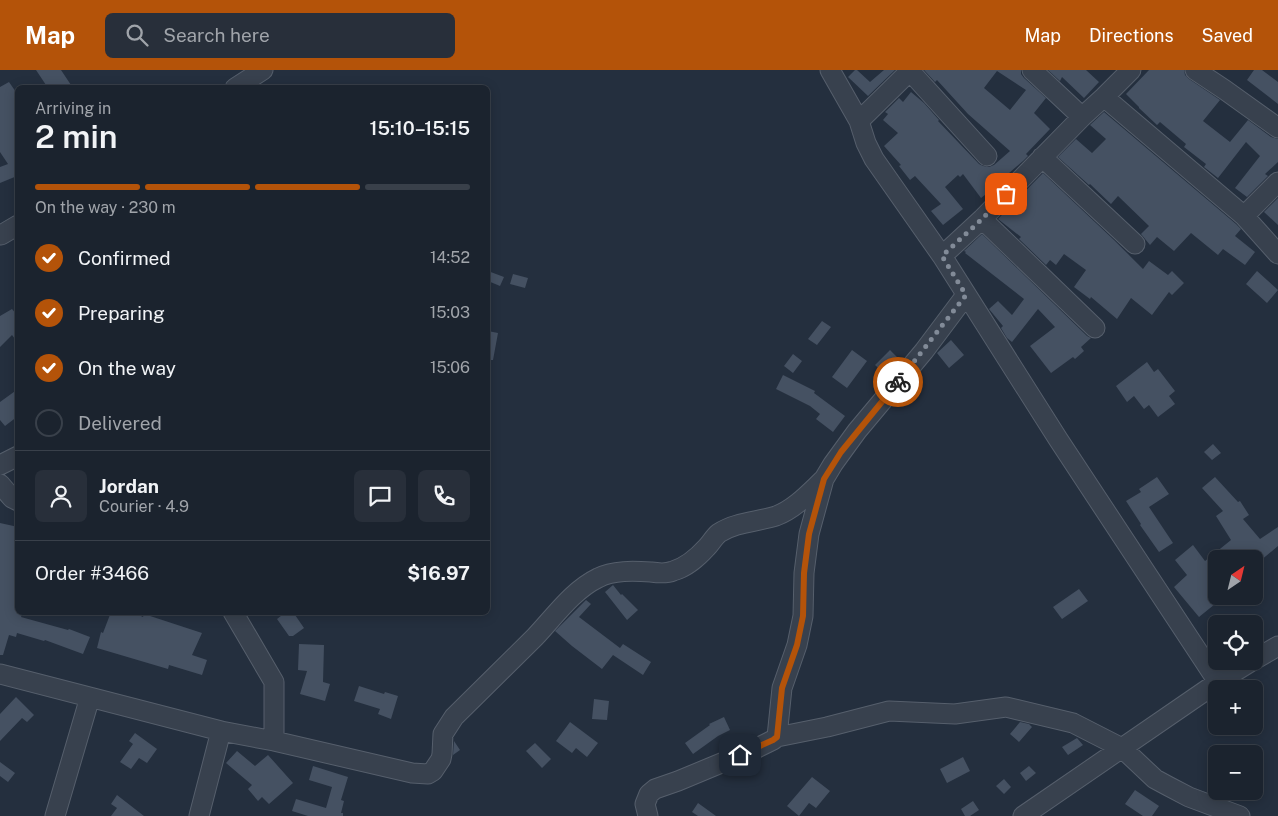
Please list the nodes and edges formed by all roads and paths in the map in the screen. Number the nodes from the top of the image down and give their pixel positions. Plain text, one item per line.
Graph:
1 (263, 70) edge
2 (830, 70) edge
3 (910, 70) edge
4 (1032, 70) edge
5 (1131, 70) edge
6 (1195, 70) edge
7 (240, 85) edge
8 (1104, 97) junction
9 (1082, 117) junction
10 (859, 120) junction
11 (1278, 128) edge
12 (987, 156) dead end
13 (1042, 157) junction
14 (1278, 182) edge
15 (1244, 216) junction
16 (982, 219) junction
17 (15, 227) edge
18 (0, 235) edge
19 (1135, 244) dead end
20 (1278, 254) edge
21 (942, 256) junction
22 (966, 295) junction
23 (1095, 328) dead end
24 (15, 458) edge
25 (0, 465) edge
26 (824, 479) junction
27 (0, 484) edge
28 (15, 500) edge
29 (235, 615) edge
30 (1278, 646) edge
31 (1263, 655) edge
32 (1238, 670) edge
33 (0, 674) edge
34 (1217, 680) edge
35 (1221, 680) edge
36 (1208, 689) edge
37 (90, 697) junction
38 (221, 731) junction
39 (777, 737) junction
40 (274, 741) junction
41 (1122, 748) junction
42 (55, 816) edge
43 (199, 816) edge
44 (648, 816) edge
45 (1023, 816) edge
46 (1240, 816) edge

1 - 7 street
2 - 10 street
3 - 10 street
3 - 12 street
4 - 9 street
5 - 8 street
6 - 11 street
8 - 9 street
8 - 15 street
9 - 13 street
10 - 21 street
13 - 16 street
13 - 19 street
14 - 15 street
15 - 20 street
16 - 21 street
16 - 23 street
17 - 18 street
21 - 22 street
22 - 26 street
22 - 34 street
24 - 25 street
26 - 39 street
26 - 40 street
27 - 28 street
29 - 40 street
30 - 31 street
32 - 35 street
33 - 37 street
36 - 41 street
37 - 38 street
37 - 42 street
38 - 40 street
38 - 43 street
39 - 41 street
39 - 44 street
41 - 45 street
41 - 46 street

